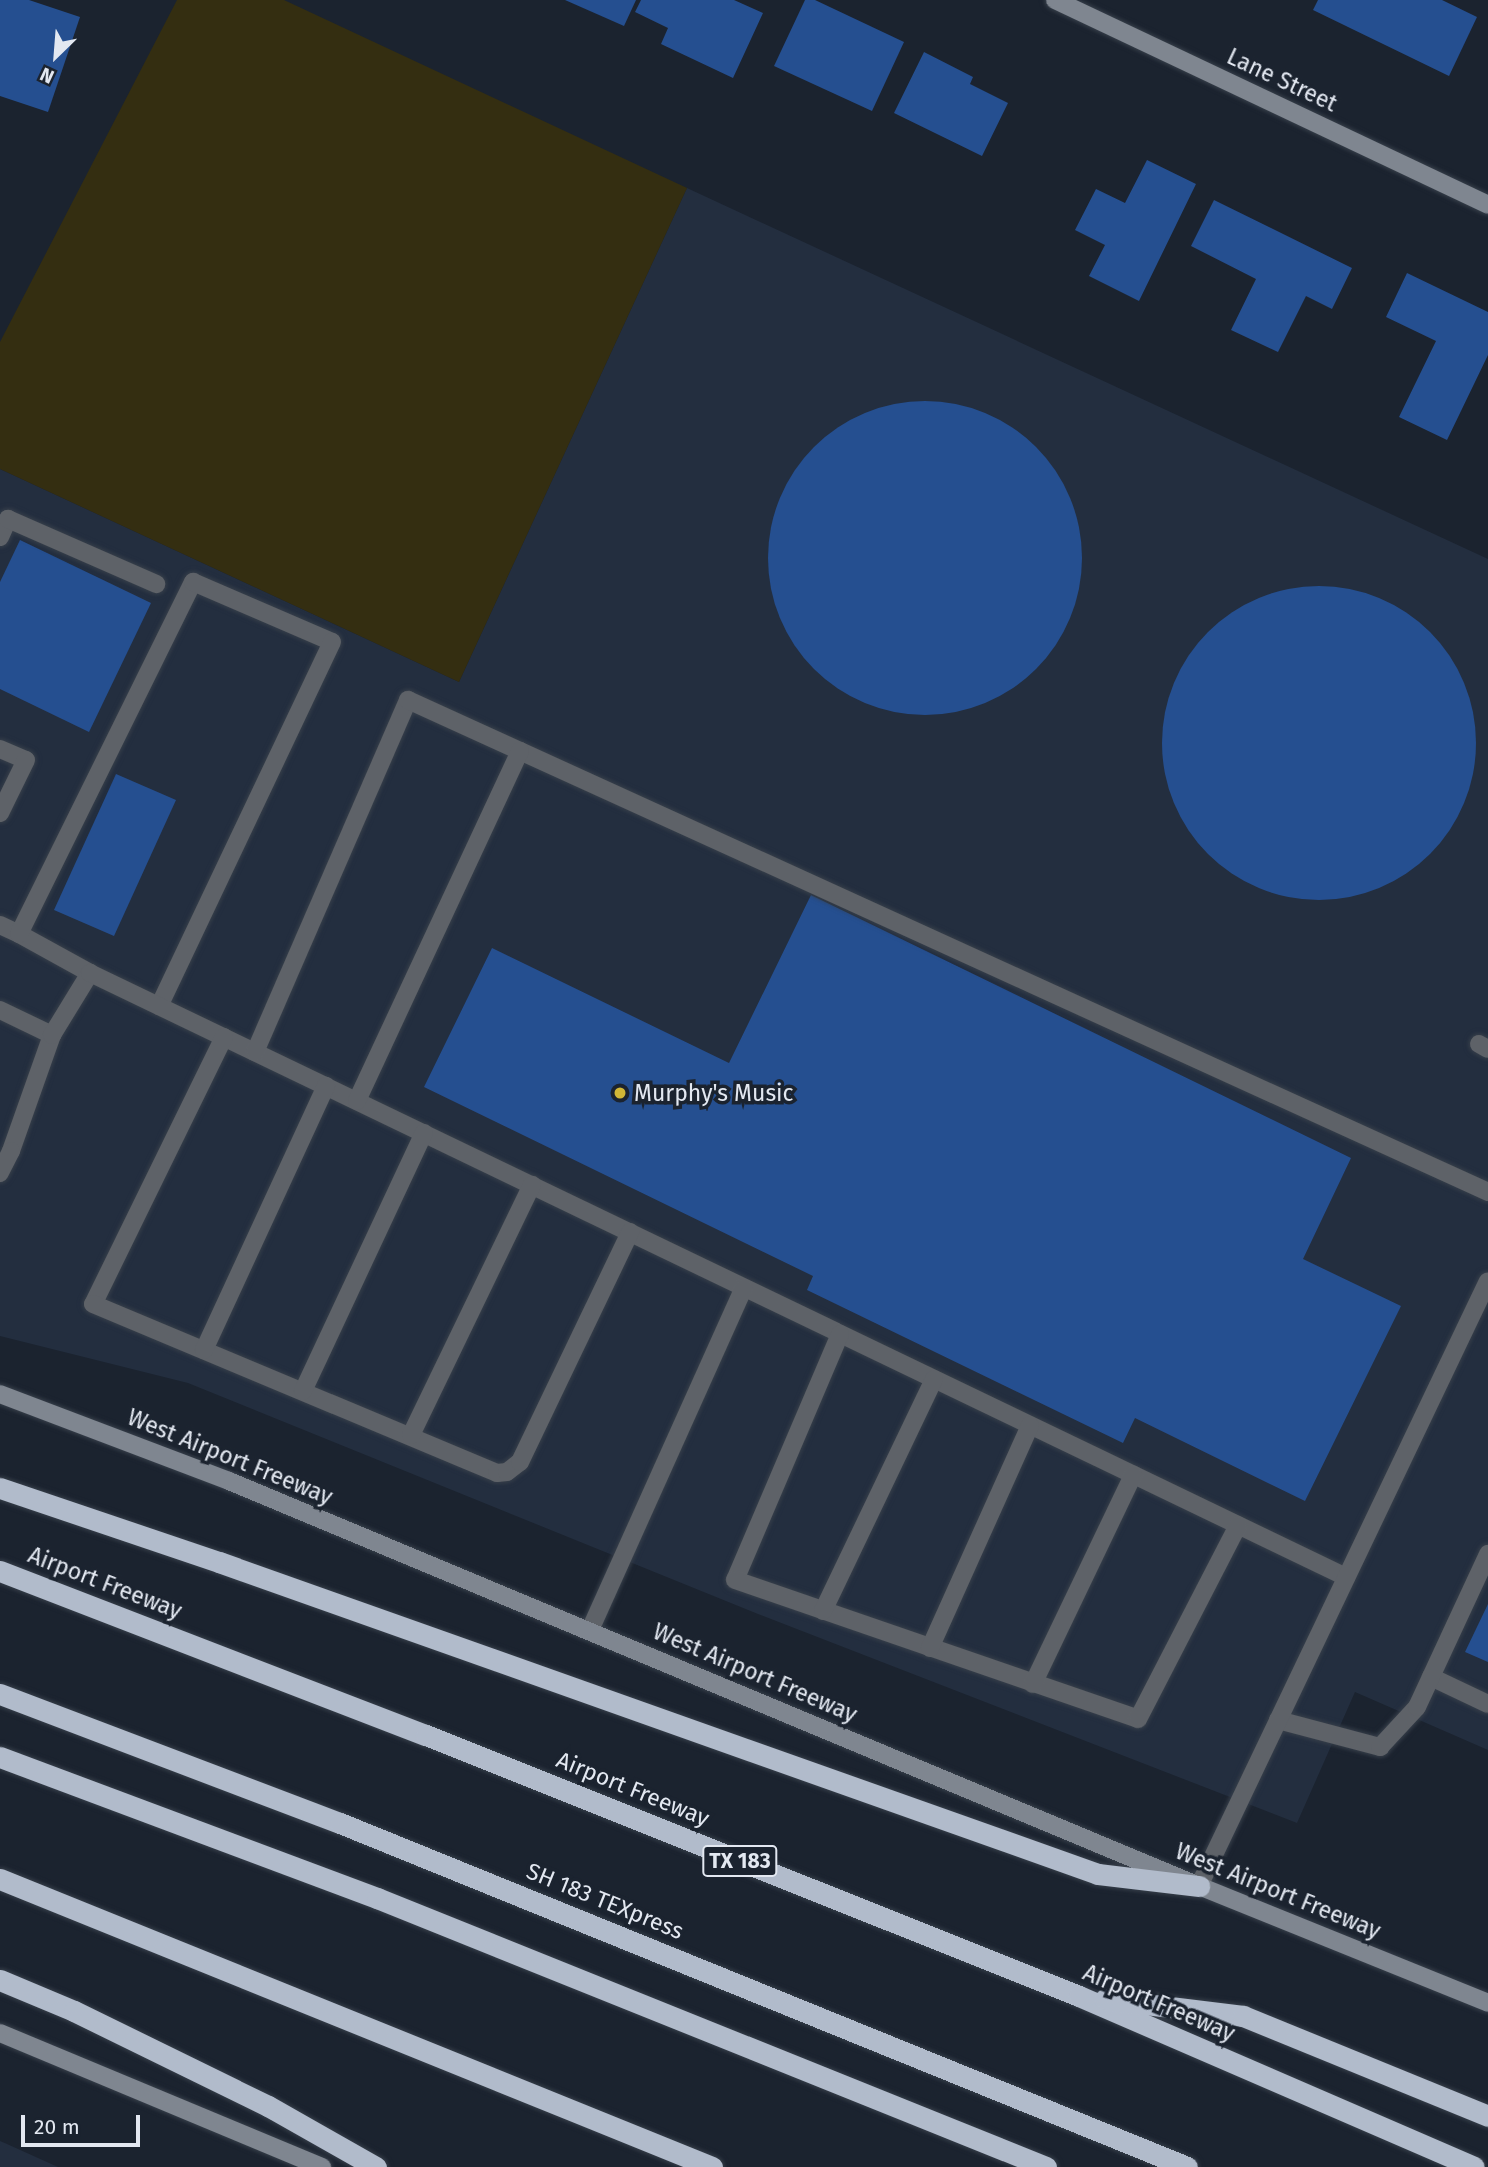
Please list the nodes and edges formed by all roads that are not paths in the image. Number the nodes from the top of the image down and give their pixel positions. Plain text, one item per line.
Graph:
1 (1055, 0) edge
2 (1488, 205) edge
3 (0, 537) edge
4 (156, 584) dead end
5 (0, 749) edge
6 (520, 751) junction
7 (0, 813) edge
8 (0, 925) edge
9 (19, 934) junction
10 (90, 973) junction
11 (159, 1006) junction
12 (0, 1010) edge
13 (52, 1035) junction
14 (224, 1037) junction
15 (255, 1052) junction
16 (326, 1086) junction
17 (357, 1101) junction
18 (424, 1133) junction
19 (0, 1173) edge
20 (532, 1185) junction
21 (1488, 1192) edge
22 (630, 1232) junction
23 (1488, 1281) edge
24 (744, 1288) junction
25 (840, 1334) junction
26 (205, 1350) junction
27 (934, 1379) junction
28 (303, 1391) junction
29 (0, 1394) edge
30 (1030, 1425) junction
31 (411, 1435) junction
32 (1133, 1475) junction
33 (0, 1488) edge
34 (1238, 1525) junction
35 (1488, 1555) edge
36 (0, 1571) edge
37 (1346, 1577) junction
38 (822, 1611) junction
39 (590, 1630) junction
40 (930, 1648) junction
41 (1431, 1677) junction
42 (1033, 1684) junction
43 (0, 1695) edge
44 (1488, 1704) edge
45 (1278, 1720) junction
46 (0, 1757) edge
47 (0, 1879) edge
48 (1199, 1886) junction
49 (0, 1980) edge
50 (1442, 1984) junction
51 (1079, 1996) junction
52 (1488, 2003) edge
53 (1488, 2016) edge
54 (0, 2033) edge
55 (1488, 2116) edge
56 (322, 2167) edge
57 (376, 2167) edge
58 (712, 2167) edge
59 (1046, 2167) edge
60 (1187, 2167) edge
61 (1474, 2167) edge

1 - 2 main road, Lane Street
3 - 4 lane
5 - 7 lane
6 - 15 lane
6 - 17 lane
6 - 21 lane
8 - 9 lane
9 - 10 lane
9 - 11 lane
10 - 11 lane
10 - 13 lane
11 - 14 lane
12 - 13 lane
13 - 19 lane
14 - 15 lane
14 - 26 lane
15 - 16 lane
16 - 17 lane
16 - 26 lane
17 - 18 lane
18 - 20 lane
18 - 28 lane
20 - 22 lane
20 - 31 lane
22 - 24 lane
22 - 31 lane
23 - 37 lane
24 - 25 lane
24 - 39 lane
25 - 27 lane
25 - 38 lane
26 - 28 lane
27 - 30 lane
27 - 38 lane
28 - 31 lane
29 - 39 main road, West Airport Freeway
30 - 32 lane
30 - 40 lane
32 - 34 lane
32 - 42 lane
33 - 48 highway
34 - 37 lane
34 - 42 lane
35 - 41 lane
36 - 51 highway, Airport Freeway / TX 183
37 - 45 lane
38 - 40 lane
39 - 48 main road, West Airport Freeway
40 - 42 lane
41 - 44 lane
41 - 45 lane
43 - 60 highway, SH 183 TEXpress
45 - 48 lane
46 - 59 highway
47 - 58 highway
48 - 50 main road, West Airport Freeway
49 - 57 highway
50 - 52 main road, West Airport Freeway
50 - 53 main road
51 - 55 highway
51 - 61 highway, Airport Freeway / TX 183
54 - 56 main road

